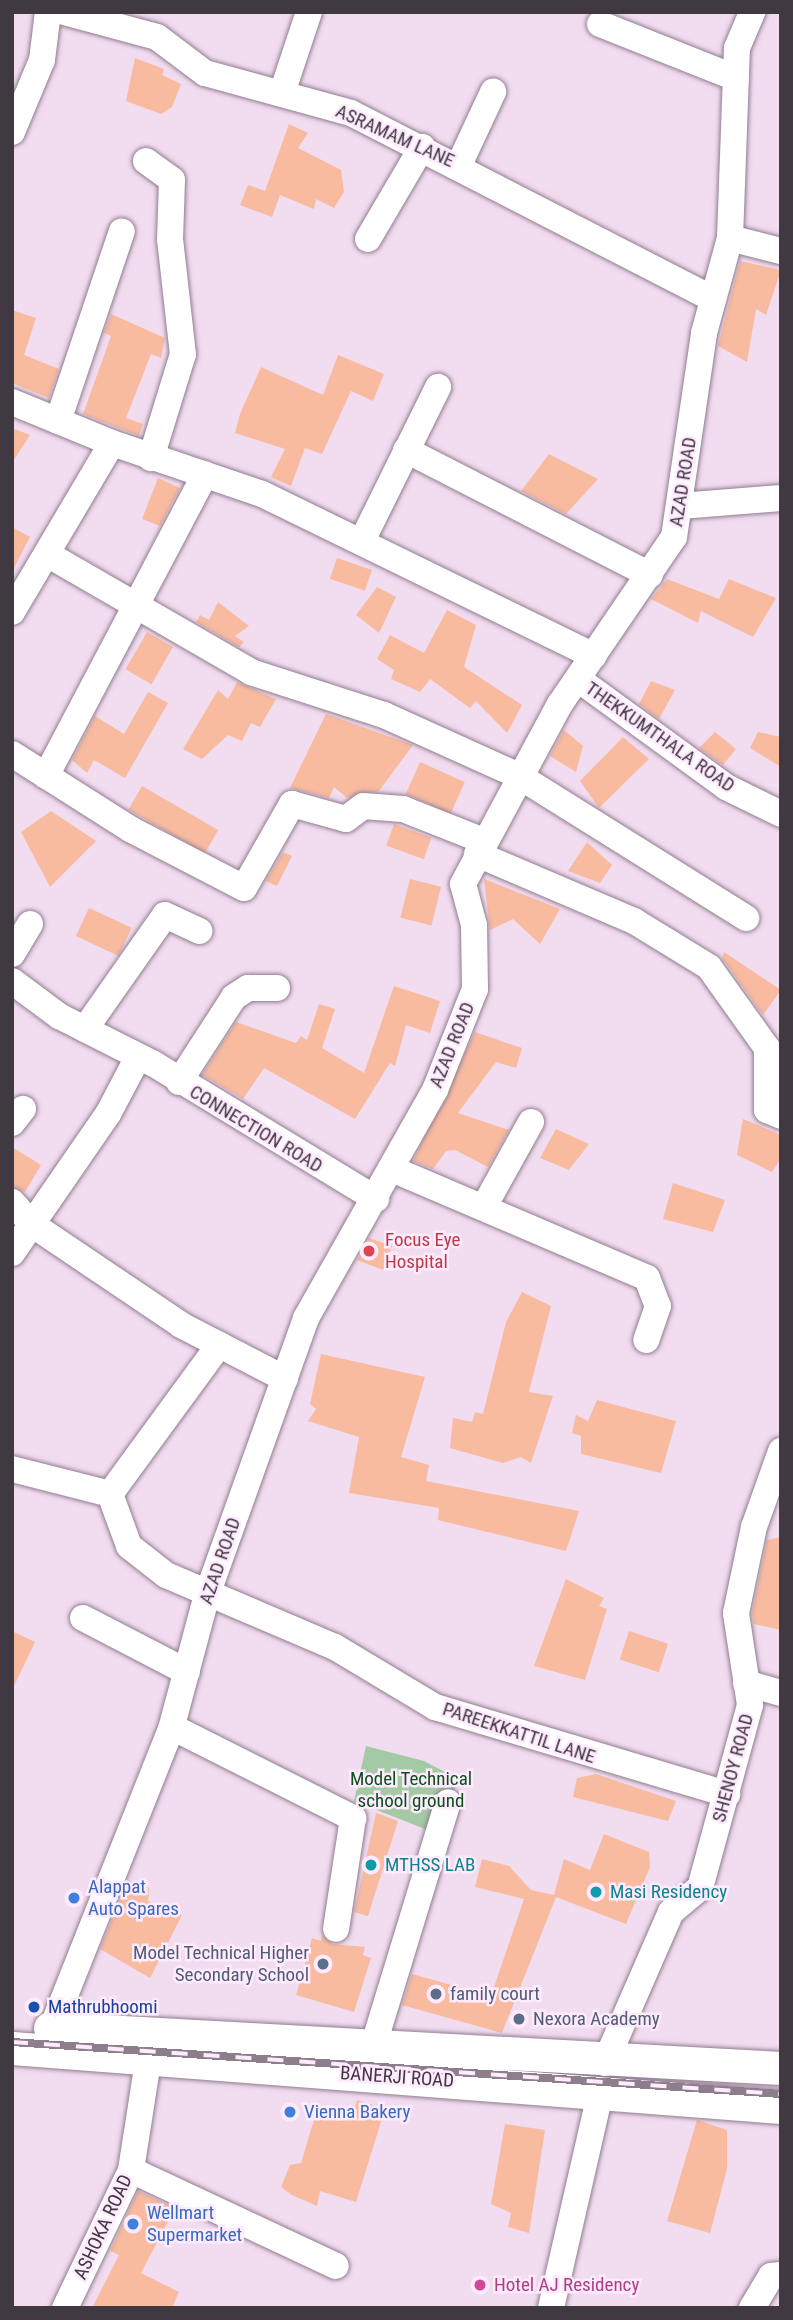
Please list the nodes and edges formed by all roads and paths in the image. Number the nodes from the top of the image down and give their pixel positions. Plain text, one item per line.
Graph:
1 (48, 12) edge
2 (64, 12) edge
3 (309, 12) edge
4 (752, 12) edge
5 (600, 24) dead end
6 (22, 69) edge
7 (736, 78) junction
8 (282, 93) junction
9 (493, 93) dead end
10 (12, 132) edge
11 (422, 147) junction
12 (146, 161) dead end
13 (459, 165) junction
14 (122, 231) dead end
15 (730, 238) junction
16 (368, 239) dead end
17 (781, 251) edge
18 (713, 299) junction
19 (438, 387) dead end
20 (12, 402) edge
21 (58, 421) junction
22 (112, 443) junction
23 (406, 450) junction
24 (151, 458) junction
25 (205, 474) junction
26 (781, 498) edge
27 (680, 506) junction
28 (362, 541) junction
29 (47, 554) junction
30 (650, 575) junction
31 (135, 607) junction
32 (12, 612) edge
33 (594, 656) junction
34 (578, 679) junction
35 (12, 754) edge
36 (46, 776) junction
37 (519, 776) junction
38 (781, 814) edge
39 (480, 848) junction
40 (746, 918) dead end
41 (30, 924) dead end
42 (199, 931) dead end
43 (12, 954) edge
44 (12, 981) edge
45 (276, 988) dead end
46 (85, 1029) junction
47 (138, 1056) junction
48 (179, 1082) junction
49 (781, 1116) edge
50 (531, 1122) dead end
51 (392, 1169) junction
52 (376, 1199) junction
53 (12, 1202) edge
54 (485, 1205) junction
55 (33, 1225) junction
56 (12, 1254) edge
57 (646, 1340) dead end
58 (219, 1345) junction
59 (285, 1379) junction
60 (781, 1451) edge
61 (12, 1469) edge
62 (110, 1494) junction
63 (207, 1595) junction
64 (83, 1618) dead end
65 (187, 1672) junction
66 (746, 1683) junction
67 (781, 1693) edge
68 (172, 1727) junction
69 (727, 1794) junction
70 (448, 1802) dead end
71 (336, 1929) dead end
72 (12, 2026) edge
73 (47, 2039) junction
74 (373, 2047) junction
75 (12, 2048) edge
76 (148, 2061) junction
77 (781, 2068) edge
78 (591, 2077) junction
79 (781, 2107) edge
80 (131, 2169) junction
81 (336, 2266) dead end
82 (781, 2275) edge
83 (65, 2308) edge
84 (551, 2308) edge
85 (752, 2308) edge

1 - 6 street
2 - 8 street, ASRAMAM LANE
3 - 8 street
4 - 7 street, AZAD ROAD
5 - 7 street
6 - 10 street
7 - 15 street, AZAD ROAD
8 - 11 street, ASRAMAM LANE
9 - 13 street
11 - 13 street, ASRAMAM LANE
11 - 16 street
12 - 24 street
13 - 18 street, ASRAMAM LANE
14 - 21 street
15 - 17 street
15 - 18 street, AZAD ROAD
18 - 27 street, AZAD ROAD
19 - 23 street
20 - 21 street
21 - 22 street
22 - 24 street
22 - 29 street
23 - 28 street
23 - 30 street
24 - 25 street
25 - 28 street
25 - 31 street
26 - 27 street
27 - 30 street, AZAD ROAD
28 - 33 street
29 - 31 street
29 - 32 street
30 - 33 street, AZAD ROAD
31 - 36 street
31 - 37 street
33 - 34 street, AZAD ROAD
34 - 37 street, AZAD ROAD
34 - 38 street, THEKKUMTHALA ROAD
35 - 36 street
36 - 39 street
37 - 39 street, AZAD ROAD
37 - 40 street
39 - 49 street
39 - 51 street, AZAD ROAD
41 - 43 street
42 - 46 street
44 - 46 street, CONNECTION ROAD
45 - 48 street
46 - 47 street, CONNECTION ROAD
47 - 48 street, CONNECTION ROAD
47 - 55 street
48 - 52 street, CONNECTION ROAD
50 - 54 street
51 - 52 street, AZAD ROAD
51 - 54 street
52 - 59 street, AZAD ROAD
53 - 55 street
54 - 57 street
55 - 56 street
55 - 58 street
58 - 59 street
58 - 62 street
59 - 63 street, AZAD ROAD
60 - 66 street, SHENOY ROAD
61 - 62 street
62 - 63 street, PAREEKKATTIL LANE
63 - 65 street, AZAD ROAD
63 - 69 street, PAREEKKATTIL LANE
64 - 65 street
65 - 68 street, AZAD ROAD
66 - 67 street
66 - 69 street, SHENOY ROAD
68 - 71 street
68 - 73 street, AZAD ROAD
69 - 78 street, SHENOY ROAD
70 - 74 street
72 - 73 main road, BANERJI ROAD
73 - 74 main road, BANERJI ROAD
73 - 75 main road, BANERJI ROAD
73 - 76 main road, BANERJI ROAD
74 - 78 main road, BANERJI ROAD
76 - 78 main road, BANERJI ROAD
76 - 80 street, ASHOKA ROAD
77 - 78 main road, BANERJI ROAD
78 - 79 main road, BANERJI ROAD
78 - 84 street, SHENOY ROAD
80 - 81 street
80 - 83 street, ASHOKA ROAD
82 - 85 street

